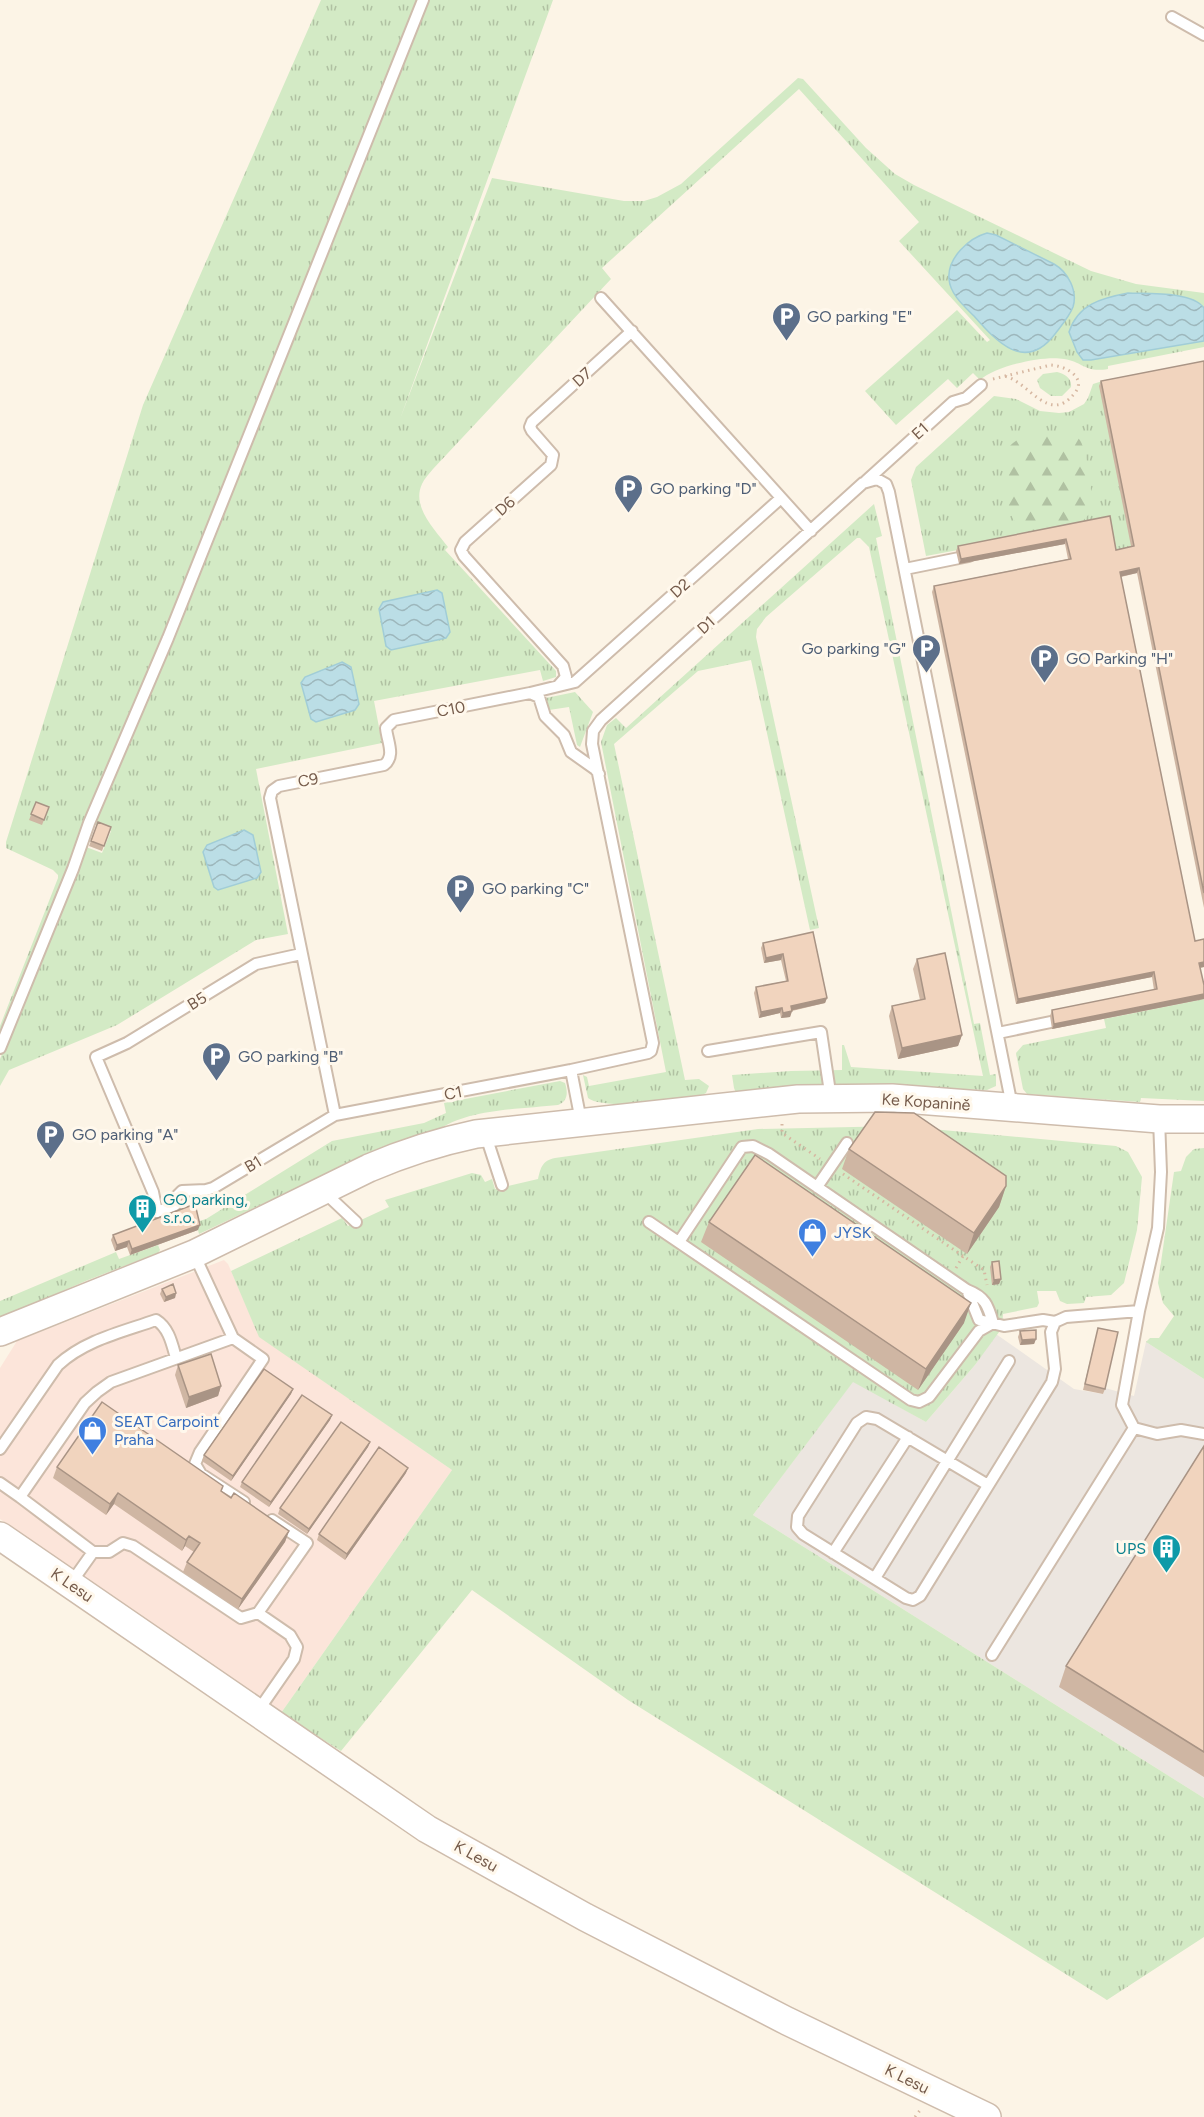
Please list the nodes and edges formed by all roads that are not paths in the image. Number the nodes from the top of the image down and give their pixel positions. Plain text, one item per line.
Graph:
1 (423, 0) edge
2 (1172, 17) dead end
3 (1204, 35) edge
4 (602, 298) dead end
5 (632, 332) junction
6 (981, 385) road end
7 (551, 465) joint
8 (868, 481) junction
9 (780, 498) junction
10 (811, 531) junction
11 (980, 554) edge
12 (905, 568) junction
13 (579, 679) joint
14 (558, 686) junction
15 (530, 693) junction
16 (384, 765) joint
17 (599, 775) junction
18 (302, 954) junction
19 (1073, 1018) edge
20 (998, 1034) junction
21 (0, 1048) edge
22 (708, 1051) dead end
23 (572, 1070) junction
24 (831, 1099) junction
25 (1013, 1109) junction
26 (335, 1115) junction
27 (1159, 1119) junction
28 (1204, 1119) edge
29 (581, 1121) junction
30 (484, 1132) junction
31 (847, 1143) dead end
32 (502, 1185) dead end
33 (817, 1187) junction
34 (322, 1191) junction
35 (175, 1205) joint
36 (356, 1221) dead end
37 (649, 1222) dead end
38 (679, 1242) junction
39 (194, 1254) junction
40 (1139, 1311) junction
41 (1055, 1322) junction
42 (993, 1323) junction
43 (0, 1332) edge
44 (233, 1338) junction
45 (176, 1358) junction
46 (1009, 1361) dead end
47 (1134, 1428) junction
48 (1204, 1434) edge
49 (908, 1437) junction
50 (0, 1449) edge
51 (947, 1461) junction
52 (0, 1483) edge
53 (988, 1485) junction
54 (20, 1497) junction
55 (0, 1536) edge
56 (93, 1552) junction
57 (833, 1553) junction
58 (875, 1578) junction
59 (70, 1584) junction
60 (258, 1613) junction
61 (992, 1655) dead end
62 (257, 1712) junction
63 (987, 2117) edge

1 - 21 lane
2 - 3 lane
4 - 5 lane
5 - 7 lane, D7
5 - 9 lane
6 - 8 lane, E1
7 - 14 lane, D6
8 - 10 lane, E1
8 - 12 lane
9 - 10 lane
9 - 13 lane, D2
10 - 17 lane, D1
11 - 12 lane
12 - 20 lane
13 - 14 lane, C10
14 - 15 lane, C10
15 - 16 lane, C10
15 - 17 lane
16 - 18 lane, C9
17 - 23 lane, C1
18 - 26 lane, C9
18 - 35 lane, B5
19 - 20 lane
20 - 25 lane
22 - 24 lane
23 - 26 lane, C1
23 - 29 lane
24 - 25 street, Ke Kopanině
24 - 29 street, Ke Kopanině
25 - 27 street, Ke Kopanině
26 - 35 lane, B1
27 - 28 street, Ke Kopanině
27 - 40 lane
29 - 30 street, Ke Kopanině
30 - 32 lane
30 - 34 street, Ke Kopanině
31 - 33 lane
33 - 38 lane
33 - 42 lane
34 - 36 lane
34 - 39 street, Ke Kopanině
37 - 38 lane
38 - 42 lane
39 - 43 street, Ke Kopanině
39 - 44 lane
40 - 41 lane
40 - 47 lane
41 - 42 lane
41 - 53 lane
44 - 45 lane
44 - 60 lane
45 - 50 lane
45 - 54 lane
46 - 51 lane
47 - 48 lane
47 - 61 lane
49 - 51 lane
49 - 57 lane
49 - 57 lane
51 - 53 lane
51 - 58 lane
52 - 54 lane
53 - 58 lane
54 - 56 lane
55 - 59 street, K Lesu
56 - 59 lane
56 - 60 lane
57 - 58 lane
59 - 62 street, K Lesu
60 - 62 lane
62 - 63 street, K Lesu

